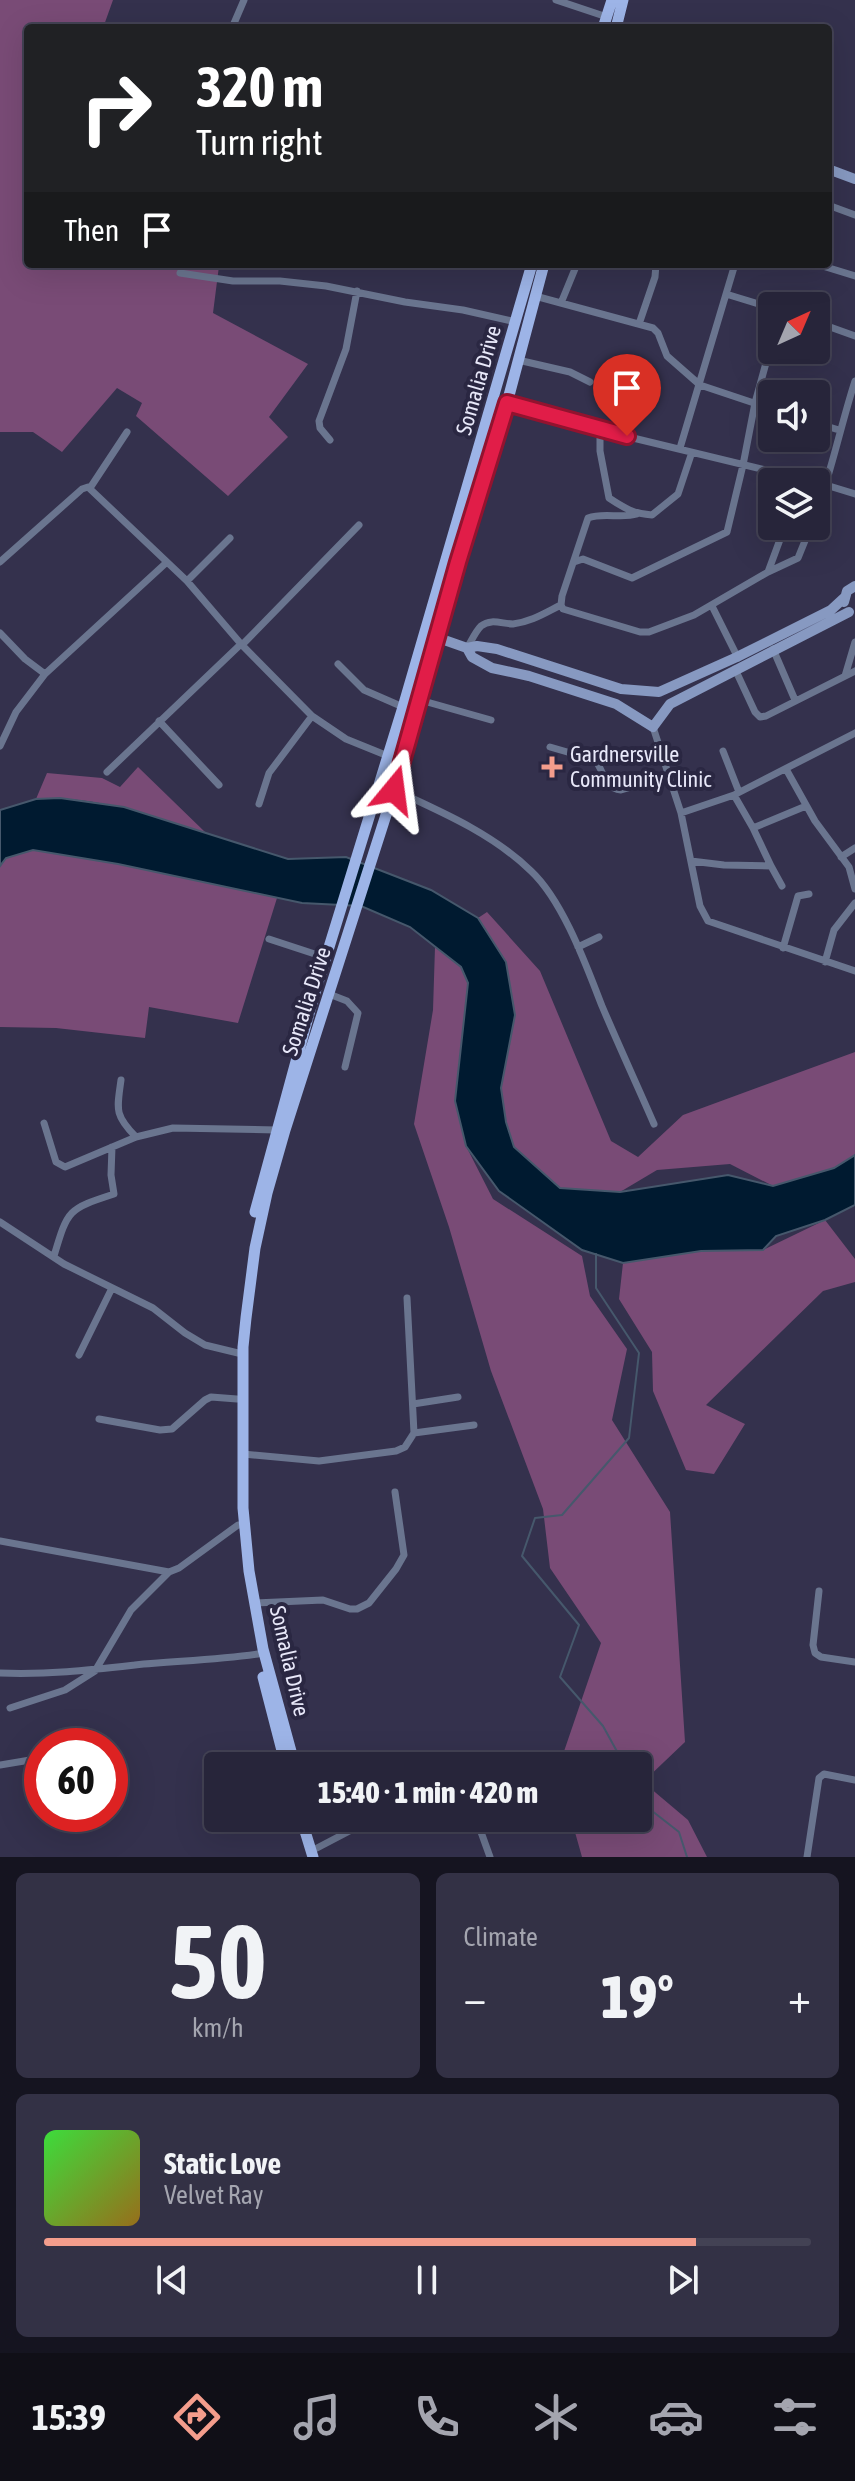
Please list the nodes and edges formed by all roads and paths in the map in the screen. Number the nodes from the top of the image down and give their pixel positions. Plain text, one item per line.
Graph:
1 (244, 0) edge
2 (556, 0) edge
3 (612, 0) edge
4 (623, 0) edge
5 (605, 22) edge
6 (234, 24) edge
7 (617, 24) edge
8 (832, 170) edge
9 (855, 179) edge
10 (832, 206) edge
11 (855, 215) edge
12 (531, 268) edge
13 (543, 268) edge
14 (575, 268) edge
15 (656, 268) edge
16 (734, 268) edge
17 (829, 268) edge
18 (180, 273) dead end
19 (855, 276) edge
20 (357, 291) junction
21 (726, 294) junction
22 (535, 296) junction
23 (561, 303) junction
24 (758, 304) edge
25 (516, 322) junction
26 (639, 324) junction
27 (830, 327) edge
28 (855, 336) edge
29 (518, 360) junction
30 (766, 364) edge
31 (855, 381) edge
32 (590, 382) dead end
33 (700, 385) junction
34 (493, 400) junction
35 (507, 403) junction
36 (755, 403) junction
37 (758, 404) edge
38 (830, 427) edge
39 (600, 430) junction
40 (839, 430) junction
41 (127, 432) dead end
42 (330, 440) dead end
43 (680, 448) junction
44 (692, 452) junction
45 (743, 465) junction
46 (830, 468) edge
47 (758, 469) edge
48 (830, 486) edge
49 (90, 488) junction
50 (855, 494) edge
51 (637, 514) junction
52 (359, 525) dead end
53 (230, 538) dead end
54 (780, 540) edge
55 (805, 540) edge
56 (0, 562) edge
57 (167, 562) junction
58 (574, 562) junction
59 (768, 572) junction
60 (855, 580) edge
61 (187, 581) junction
62 (849, 592) edge
63 (561, 605) junction
64 (712, 606) junction
65 (852, 613) edge
66 (0, 633) edge
67 (424, 633) junction
68 (437, 638) junction
69 (855, 642) edge
70 (241, 644) junction
71 (467, 648) junction
72 (773, 649) junction
73 (534, 660) junction
74 (338, 664) dead end
75 (738, 664) junction
76 (855, 671) edge
77 (45, 674) junction
78 (529, 676) junction
79 (845, 676) junction
80 (621, 689) junction
81 (659, 692) junction
82 (420, 700) junction
83 (795, 700) junction
84 (616, 704) junction
85 (670, 704) junction
86 (403, 707) junction
87 (0, 716) edge
88 (312, 716) junction
89 (491, 720) dead end
90 (159, 721) junction
91 (10, 722) junction
92 (653, 727) junction
93 (853, 737) edge
94 (0, 746) edge
95 (550, 747) dead end
96 (723, 751) dead end
97 (388, 756) junction
98 (786, 769) junction
99 (107, 772) dead end
100 (669, 776) junction
101 (219, 785) dead end
102 (394, 790) junction
103 (736, 793) junction
104 (259, 804) dead end
105 (806, 806) junction
106 (681, 813) junction
107 (753, 828) junction
108 (855, 848) edge
109 (841, 857) junction
110 (691, 861) junction
111 (771, 866) junction
112 (782, 886) dead end
113 (855, 889) edge
114 (809, 894) dead end
115 (855, 902) edge
116 (599, 937) dead end
117 (269, 939) dead end
118 (578, 947) junction
119 (783, 948) junction
120 (327, 958) junction
121 (825, 962) junction
122 (855, 971) edge
123 (329, 994) junction
124 (345, 1067) dead end
125 (121, 1080) dead end
126 (44, 1123) dead end
127 (654, 1124) dead end
128 (277, 1130) junction
129 (136, 1137) junction
130 (112, 1147) junction
131 (0, 1222) edge
132 (54, 1256) junction
133 (112, 1288) junction
134 (407, 1298) dead end
135 (238, 1353) junction
136 (79, 1355) dead end
137 (458, 1397) dead end
138 (237, 1399) junction
139 (413, 1404) junction
140 (99, 1419) dead end
141 (474, 1425) dead end
142 (414, 1433) junction
143 (243, 1454) junction
144 (395, 1492) dead end
145 (242, 1525) junction
146 (0, 1541) edge
147 (169, 1572) junction
148 (819, 1591) dead end
149 (255, 1603) junction
150 (258, 1654) junction
151 (855, 1662) edge
152 (95, 1671) junction
153 (0, 1673) edge
154 (10, 1708) dead end
155 (282, 1752) edge
156 (291, 1752) edge
157 (24, 1761) edge
158 (0, 1765) edge
159 (855, 1780) edge
160 (307, 1832) edge
161 (312, 1832) edge
162 (350, 1832) edge
163 (481, 1832) edge
164 (317, 1854) edge
165 (490, 1857) edge
166 (807, 1857) edge

1 - 6 street
2 - 5 street
3 - 5 main road
4 - 7 main road
8 - 9 street
10 - 11 street
12 - 25 main road, Somalia Drive
13 - 22 main road, Somalia Drive
14 - 23 street
15 - 26 street
16 - 21 street
17 - 19 street
18 - 20 street
20 - 25 street
20 - 42 street
21 - 24 street
21 - 33 street
22 - 23 street
22 - 29 main road, Somalia Drive
23 - 26 street
25 - 34 main road, Somalia Drive
26 - 33 street
27 - 28 street
29 - 32 street
29 - 35 main road, Somalia Drive
30 - 36 street
31 - 40 street
33 - 36 street
33 - 43 street
34 - 35 street
34 - 67 main road, Somalia Drive
35 - 39 street
35 - 68 main road, Somalia Drive
36 - 37 street
36 - 45 street
38 - 40 street
39 - 43 street
39 - 51 street
40 - 46 street
41 - 49 street
43 - 44 street
44 - 45 street
44 - 51 street
45 - 47 street
45 - 58 street
48 - 50 street
49 - 56 street
49 - 57 street
51 - 58 street
52 - 70 street
53 - 61 street
54 - 59 street
55 - 59 street
57 - 61 street
57 - 77 street
58 - 63 street
59 - 64 street
60 - 62 street
61 - 70 street
62 - 65 street
62 - 75 street
63 - 64 street
63 - 71 street
64 - 75 street
65 - 72 street
66 - 77 street
67 - 68 street
67 - 86 main road, Somalia Drive
68 - 71 street
68 - 82 main road, Somalia Drive
69 - 79 street
70 - 88 street
70 - 90 street
71 - 73 street
71 - 78 street
72 - 75 street
72 - 83 street
73 - 78 street
73 - 80 street
74 - 86 street
75 - 81 street
75 - 83 street
75 - 85 street
76 - 79 street
77 - 91 street
78 - 84 street
79 - 83 street
80 - 81 street
80 - 84 street
81 - 85 street
82 - 89 street
82 - 102 main road, Somalia Drive
84 - 92 street
85 - 92 street
86 - 97 main road, Somalia Drive
87 - 91 street
88 - 97 street
88 - 104 street
90 - 99 street
90 - 101 street
91 - 94 street
92 - 100 street
93 - 98 street
95 - 100 street
96 - 103 street
97 - 120 main road, Somalia Drive
98 - 103 street
98 - 105 street
100 - 106 street
102 - 118 street
102 - 123 main road, Somalia Drive
103 - 106 street
103 - 107 street
105 - 107 street
105 - 109 street
106 - 110 street
107 - 111 street
108 - 109 street
109 - 113 street
110 - 111 street
110 - 119 street
111 - 112 street
114 - 119 street
115 - 121 street
116 - 118 street
117 - 120 street
118 - 127 street
119 - 121 street
120 - 128 main road, Somalia Drive
121 - 122 street
123 - 124 street
123 - 143 main road, Somalia Drive
125 - 129 street
126 - 130 street
128 - 129 street
128 - 135 main road, Somalia Drive
129 - 130 street
130 - 132 street
131 - 132 street
132 - 133 street
133 - 135 street
133 - 136 street
134 - 139 street
135 - 138 main road, Somalia Drive
137 - 139 street
138 - 140 street
138 - 145 main road, Somalia Drive
139 - 142 street
141 - 142 street
142 - 143 street
143 - 145 main road, Somalia Drive
144 - 149 street
145 - 147 street
145 - 149 main road, Somalia Drive
145 - 150 main road, Somalia Drive
146 - 147 street
147 - 152 street
148 - 151 street
149 - 156 main road, Somalia Drive
150 - 152 street
150 - 155 main road, Somalia Drive
152 - 153 street
152 - 154 street
157 - 158 street
159 - 166 street
160 - 164 main road
161 - 164 main road
162 - 164 street
163 - 165 street

